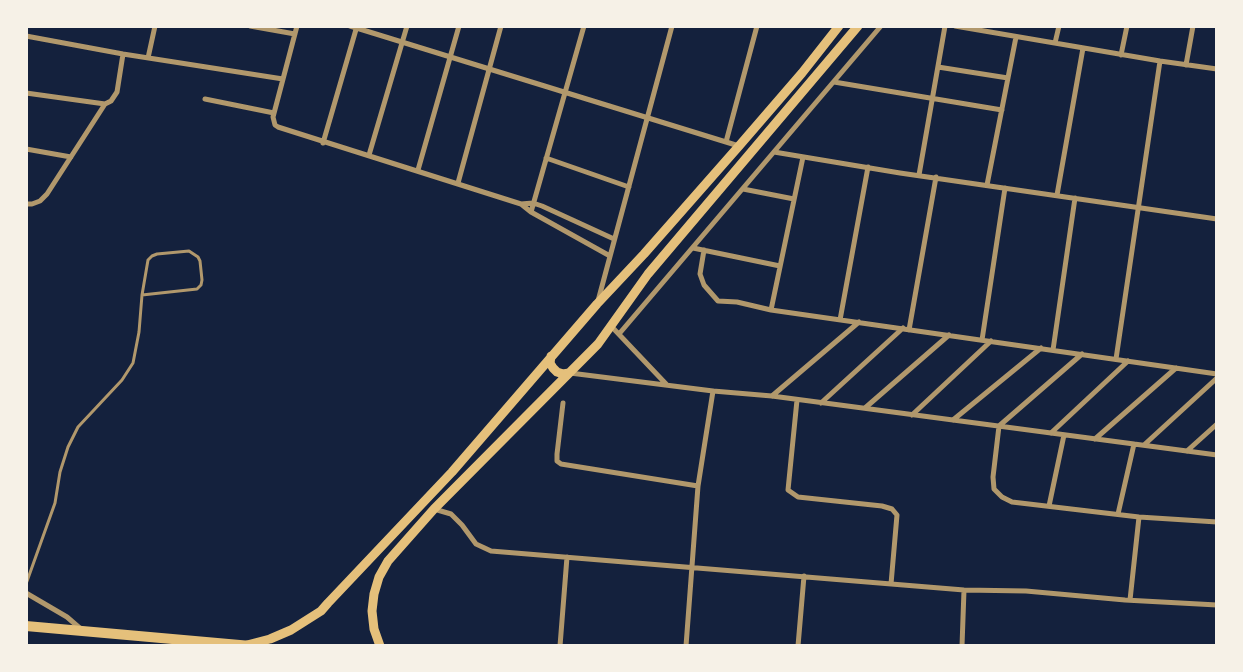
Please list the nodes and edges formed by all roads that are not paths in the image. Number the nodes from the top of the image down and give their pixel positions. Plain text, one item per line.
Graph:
1 (154, 26) edge
2 (250, 26) edge
3 (297, 26) edge
4 (350, 26) edge
5 (407, 26) edge
6 (459, 26) edge
7 (501, 26) edge
8 (584, 26) edge
9 (672, 26) edge
10 (757, 26) edge
11 (839, 26) edge
12 (858, 26) edge
13 (881, 26) edge
14 (946, 26) edge
15 (955, 26) edge
16 (995, 26) edge
17 (1059, 26) edge
18 (1127, 26) edge
19 (1193, 26) edge
20 (356, 27) edge
21 (994, 33) junction
22 (295, 34) junction
23 (26, 36) edge
24 (1016, 37) junction
25 (402, 42) junction
26 (1055, 43) junction
27 (1083, 48) junction
28 (123, 54) junction
29 (1121, 55) junction
30 (450, 57) junction
31 (148, 58) junction
32 (1160, 61) junction
33 (1186, 65) junction
34 (938, 67) junction
35 (490, 69) junction
36 (1217, 69) edge
37 (1008, 78) junction
38 (283, 79) junction
39 (834, 82) junction
40 (565, 92) junction
41 (26, 93) edge
42 (205, 99) dead end
43 (932, 99) junction
44 (105, 104) junction
45 (1002, 110) junction
46 (274, 113) junction
47 (647, 118) junction
48 (323, 142) junction
49 (726, 142) junction
50 (739, 146) junction
51 (26, 149) edge
52 (774, 152) junction
53 (369, 155) junction
54 (71, 156) junction
55 (803, 157) junction
56 (546, 158) junction
57 (868, 167) junction
58 (418, 170) junction
59 (919, 175) junction
60 (936, 177) junction
61 (458, 183) junction
62 (987, 185) junction
63 (628, 187) junction
64 (1005, 188) junction
65 (743, 189) junction
66 (1057, 195) junction
67 (1075, 198) junction
68 (794, 199) junction
69 (533, 203) junction
70 (26, 204) edge
71 (521, 204) junction
72 (1138, 207) junction
73 (531, 212) junction
74 (1217, 219) edge
75 (614, 239) junction
76 (693, 248) junction
77 (704, 250) junction
78 (610, 256) junction
79 (780, 266) junction
80 (142, 294) junction
81 (597, 304) junction
82 (771, 310) junction
83 (840, 320) junction
84 (859, 322) junction
85 (612, 327) junction
86 (902, 328) junction
87 (909, 330) junction
88 (619, 334) junction
89 (949, 335) junction
90 (982, 340) junction
91 (991, 341) junction
92 (1040, 348) junction
93 (1053, 350) junction
94 (1082, 354) junction
95 (551, 356) junction
96 (1116, 359) junction
97 (1128, 361) junction
98 (1176, 368) junction
99 (569, 373) junction
100 (1217, 374) edge
101 (1217, 378) edge
102 (667, 386) junction
103 (713, 391) junction
104 (772, 396) junction
105 (797, 400) junction
106 (562, 403) dead end
107 (821, 403) junction
108 (865, 408) junction
109 (912, 415) junction
110 (953, 420) junction
111 (1217, 424) edge
112 (999, 426) junction
113 (1051, 433) junction
114 (1064, 435) junction
115 (1094, 438) junction
116 (1134, 444) junction
117 (1144, 445) junction
118 (1187, 451) junction
119 (1217, 455) edge
120 (452, 472) junction
121 (462, 481) junction
122 (698, 486) junction
123 (1049, 506) junction
124 (434, 509) junction
125 (1118, 514) junction
126 (1139, 517) junction
127 (1217, 522) edge
128 (567, 557) junction
129 (692, 567) junction
130 (804, 576) junction
131 (26, 584) edge
132 (891, 584) junction
133 (964, 590) junction
134 (26, 593) edge
135 (1130, 600) junction
136 (1217, 605) edge
137 (26, 626) edge
138 (82, 630) junction
139 (247, 645) edge
140 (251, 646) edge
141 (380, 646) edge
142 (560, 646) edge
143 (686, 646) edge
144 (798, 646) edge
145 (962, 646) edge

1 - 31 street
2 - 22 street
3 - 22 street
4 - 20 street
5 - 25 street
6 - 30 street
7 - 35 street
8 - 40 street
9 - 47 street
10 - 49 street
11 - 50 main road
12 - 85 main road
13 - 39 street
14 - 34 street
15 - 21 street
16 - 21 street
17 - 26 street
18 - 29 street
19 - 33 street
20 - 25 street
20 - 48 street
21 - 24 street
22 - 38 street
23 - 28 street
24 - 26 street
24 - 37 street
25 - 30 street
25 - 53 street
26 - 27 street
27 - 29 street
27 - 66 street
28 - 31 street
28 - 44 street
29 - 32 street
30 - 35 street
30 - 58 street
31 - 38 street
32 - 33 street
32 - 72 street
33 - 36 street
34 - 37 street
34 - 43 street
35 - 40 street
35 - 61 street
37 - 45 street
38 - 46 street
39 - 43 street
39 - 52 street
40 - 47 street
40 - 56 street
41 - 44 street
42 - 46 street
43 - 45 street
43 - 59 street
44 - 54 street
45 - 62 street
46 - 48 street
47 - 49 street
47 - 63 street
48 - 53 street
49 - 50 street
50 - 81 main road
51 - 54 street
52 - 55 street
52 - 65 street
53 - 58 street
54 - 70 street
55 - 57 street
55 - 68 street
56 - 63 street
56 - 69 street
57 - 59 street
57 - 83 street
58 - 61 street
59 - 60 street
60 - 62 street
60 - 87 street
61 - 71 street
62 - 64 street
63 - 75 street
64 - 66 street
64 - 90 street
65 - 68 street
65 - 76 street
66 - 67 street
67 - 72 street
67 - 93 street
68 - 79 street
69 - 71 street
69 - 73 street
69 - 75 street
71 - 73 street
72 - 74 street
72 - 96 street
73 - 78 street
75 - 78 street
76 - 77 street
76 - 88 street
77 - 79 street
77 - 82 street
78 - 81 street
79 - 82 street
80 - 80 lane
80 - 131 lane
81 - 95 main road
82 - 83 street
83 - 84 street
84 - 86 street
84 - 104 street
85 - 88 street
85 - 99 main road
86 - 87 street
86 - 107 street
87 - 89 street
88 - 102 street
89 - 90 street
89 - 108 street
90 - 91 street
91 - 92 street
91 - 109 street
92 - 93 street
92 - 110 street
93 - 94 street
94 - 96 street
94 - 112 street
95 - 99 main road
95 - 120 main road
96 - 97 street
97 - 98 street
97 - 113 street
98 - 100 street
98 - 115 street
99 - 102 street
99 - 121 main road
101 - 117 street
102 - 103 street
103 - 104 street
103 - 122 street
104 - 105 street
105 - 107 street
105 - 132 street
106 - 122 street
107 - 108 street
108 - 109 street
109 - 110 street
110 - 112 street
111 - 118 street
112 - 113 street
112 - 123 street
113 - 114 street
114 - 115 street
114 - 123 street
115 - 116 street
116 - 117 street
116 - 125 street
117 - 118 street
118 - 119 street
120 - 121 main road
120 - 139 main road
121 - 124 main road
122 - 129 street
123 - 125 street
124 - 128 street
124 - 141 main road
125 - 126 street
126 - 127 street
126 - 135 street
128 - 129 street
128 - 142 street
129 - 130 street
129 - 143 street
130 - 132 street
130 - 144 street
132 - 133 street
133 - 135 street
133 - 145 street
134 - 138 street
135 - 136 street
137 - 138 main road
138 - 139 main road
139 - 140 main road

